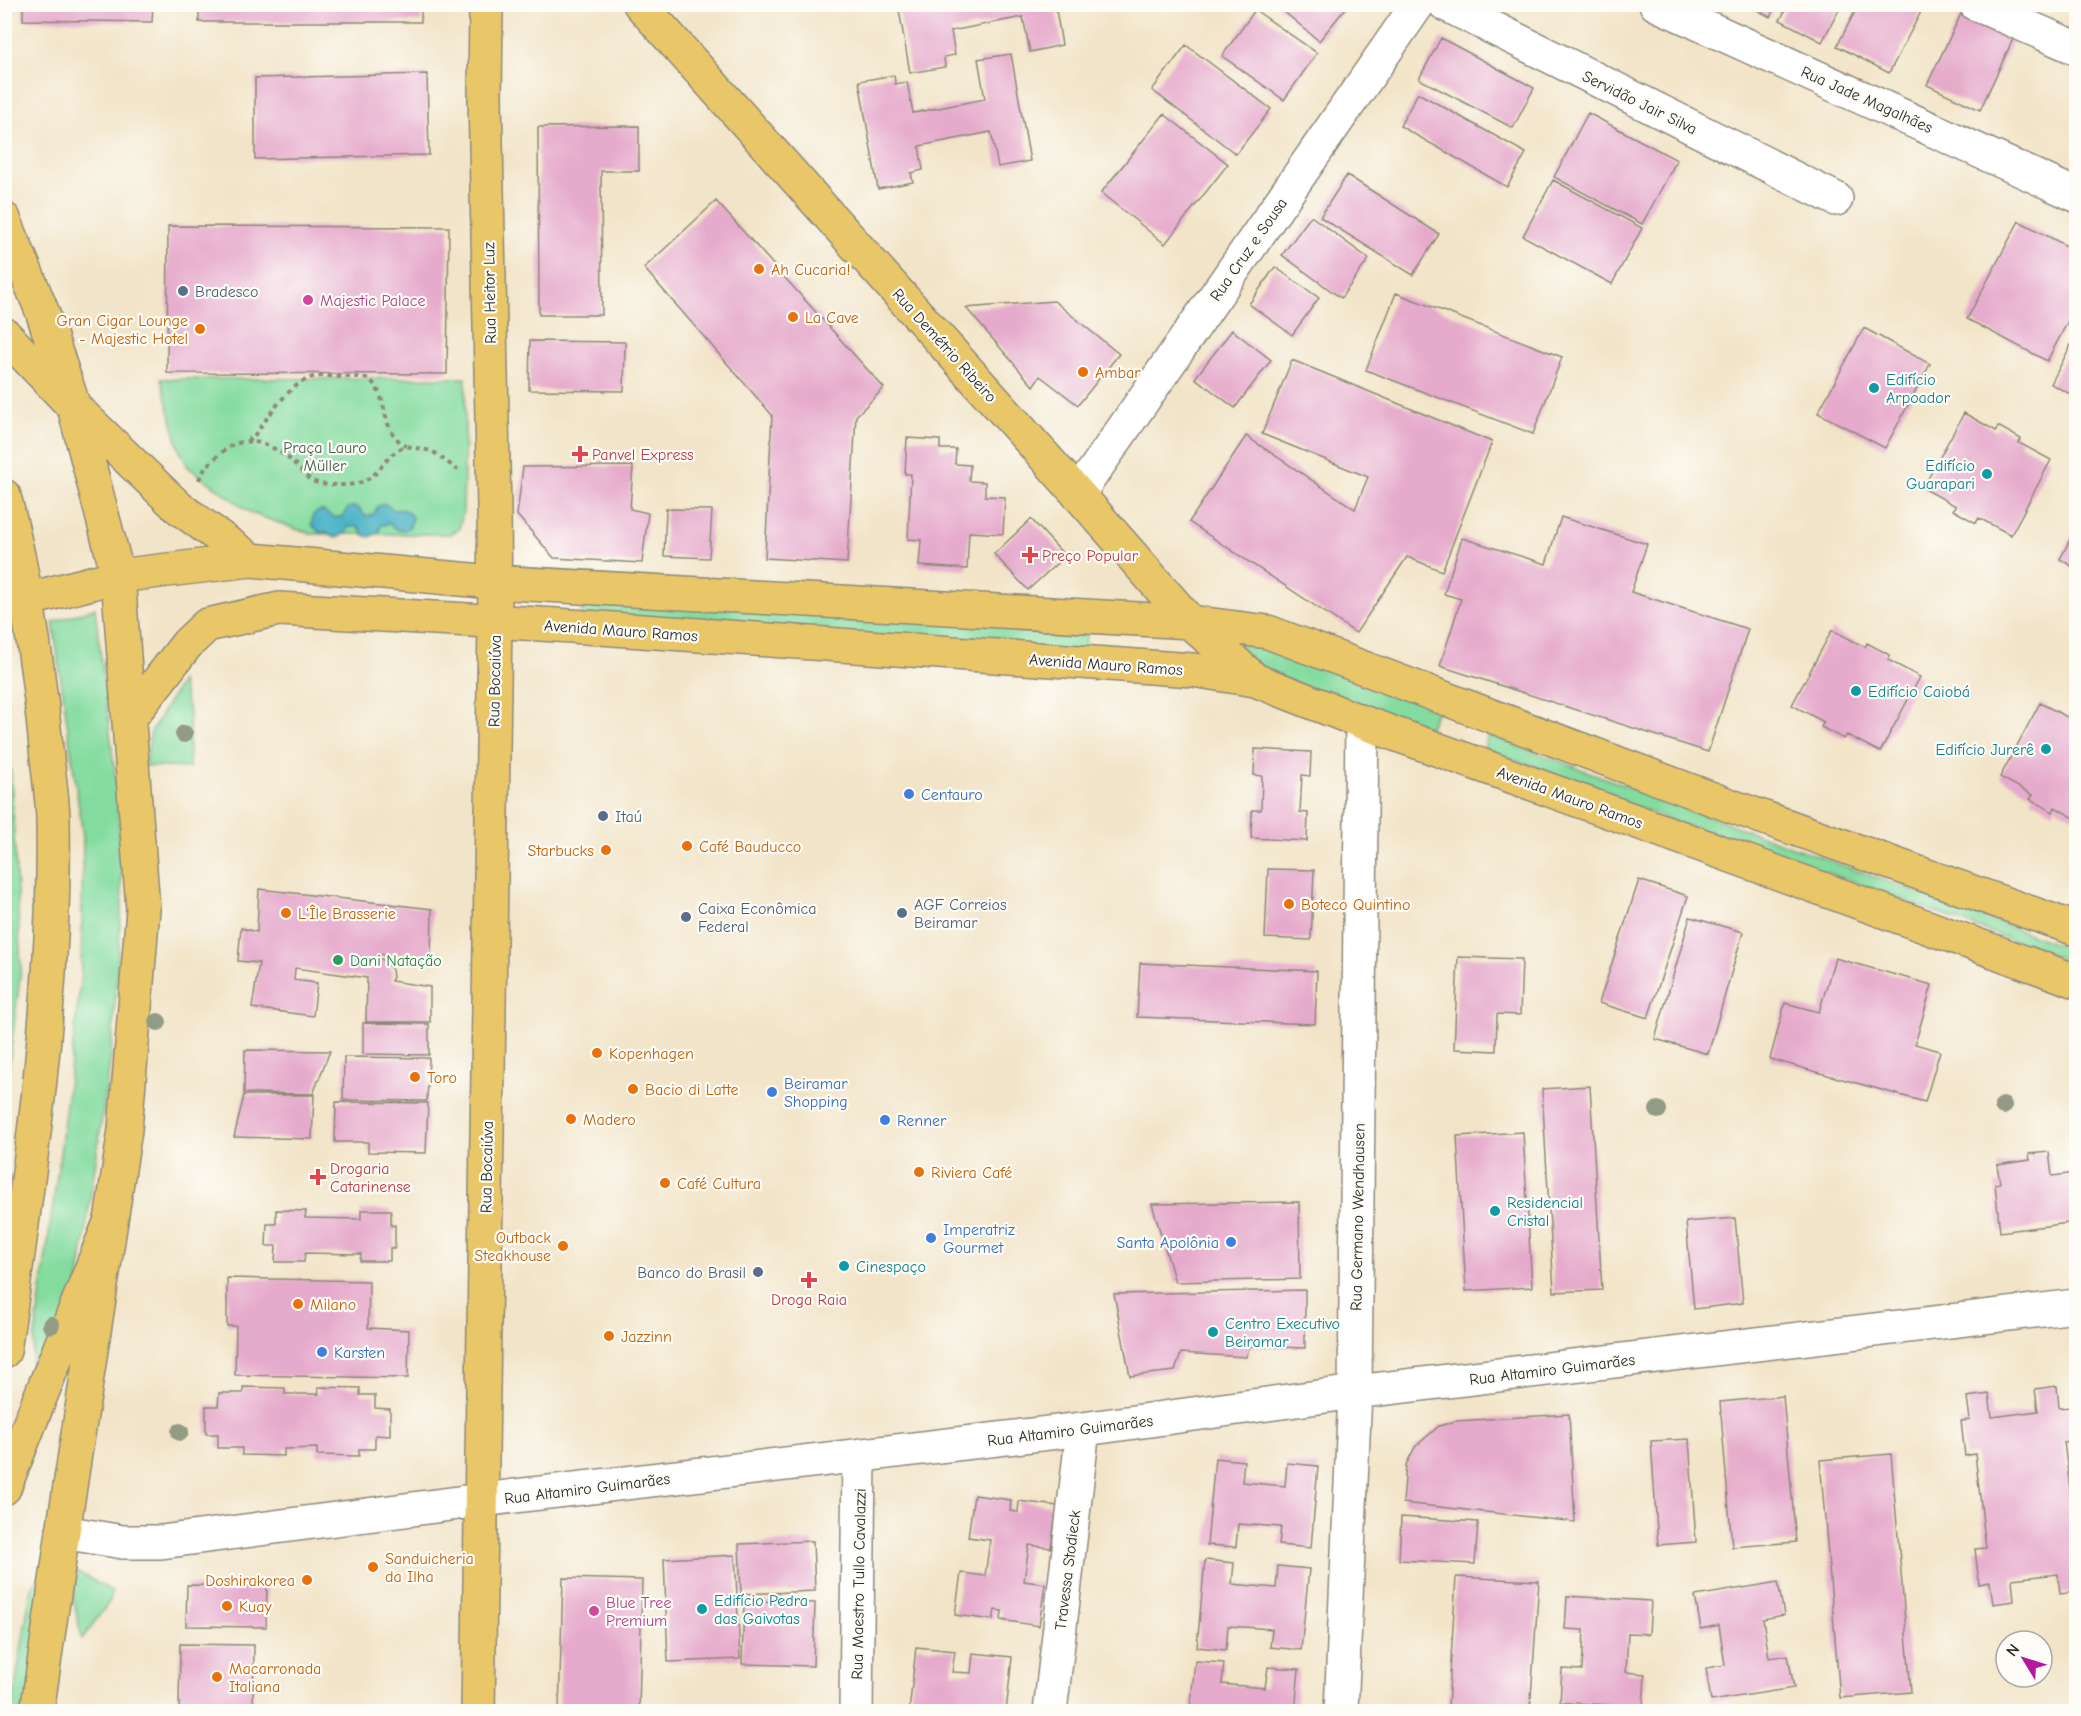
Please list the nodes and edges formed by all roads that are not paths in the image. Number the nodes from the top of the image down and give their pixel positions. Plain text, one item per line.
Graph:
1 (486, 4) edge
2 (640, 4) edge
3 (1418, 4) edge
4 (1445, 4) edge
5 (1656, 4) edge
6 (1976, 4) edge
7 (2076, 48) edge
8 (2076, 195) edge
9 (1836, 200) dead end
10 (4, 219) edge
11 (4, 334) edge
12 (74, 406) junction
13 (1078, 494) junction
14 (4, 496) edge
15 (251, 560) junction
16 (118, 576) junction
17 (494, 582) junction
18 (15, 606) edge
19 (495, 622) junction
20 (1190, 622) junction
21 (1255, 680) junction
22 (129, 719) junction
23 (1362, 722) junction
24 (2076, 929) edge
25 (2076, 981) edge
26 (111, 1220) junction
27 (2076, 1306) edge
28 (4, 1351) edge
29 (1355, 1392) junction
30 (1083, 1429) junction
31 (859, 1456) junction
32 (4, 1488) edge
33 (481, 1500) junction
34 (63, 1532) junction
35 (37, 1712) edge
36 (478, 1712) edge
37 (856, 1712) edge
38 (1050, 1712) edge
39 (1341, 1712) edge

1 - 17 main road, Rua Heitor Luz
2 - 13 main road, Rua Demétrio Ribeiro
3 - 13 street, Rua Cruz e Sousa
4 - 9 street, Servidão Jair Silva
5 - 8 street, Rua Jade Magalhães
6 - 7 street
10 - 12 main road
11 - 12 main road
12 - 15 main road
12 - 16 main road
13 - 20 main road, Rua Demétrio Ribeiro
14 - 18 main road
15 - 16 main road
15 - 17 main road
16 - 18 main road
16 - 22 main road
17 - 19 main road, Rua Heitor Luz
17 - 20 main road
18 - 28 main road
19 - 21 main road, Avenida Mauro Ramos
19 - 22 main road, Avenida Mauro Ramos
19 - 33 main road, Rua Bocaiúva
20 - 21 main road, Rua Demétrio Ribeiro
20 - 24 main road
21 - 23 main road, Avenida Mauro Ramos
22 - 26 main road
23 - 25 main road, Avenida Mauro Ramos
23 - 29 street, Rua Germano Wendhausen
26 - 32 main road
26 - 34 main road
27 - 29 street, Rua Altamiro Guimarães
29 - 30 street, Rua Altamiro Guimarães
29 - 39 street, Rua Germano Wendhausen
30 - 31 street, Rua Altamiro Guimarães
30 - 38 street, Travessa Stodieck
31 - 33 street, Rua Altamiro Guimarães
31 - 37 street, Rua Maestro Tullo Cavalazzi
33 - 34 street, Rua Altamiro Guimarães
33 - 36 main road, Rua Bocaiúva
34 - 35 main road

